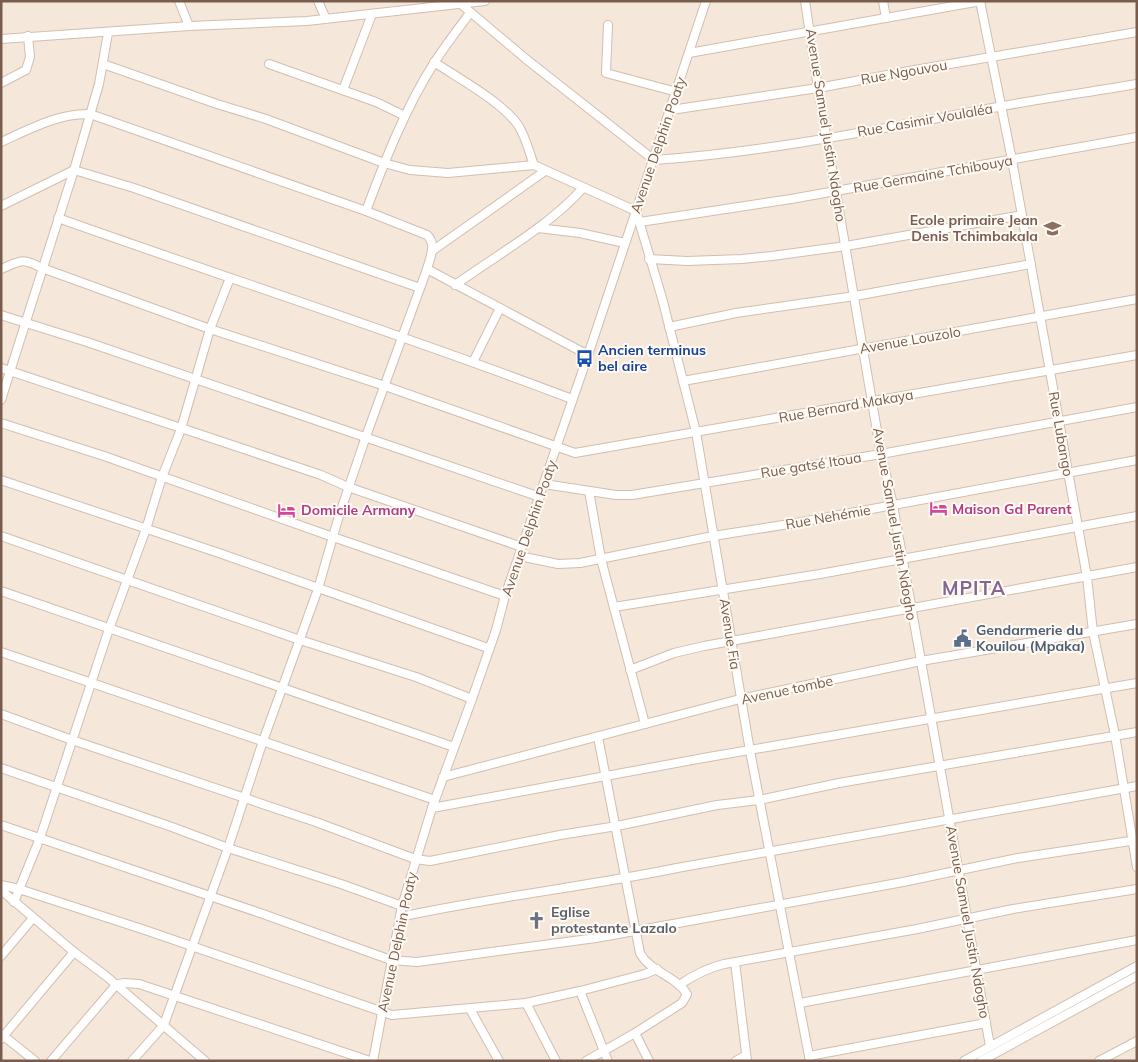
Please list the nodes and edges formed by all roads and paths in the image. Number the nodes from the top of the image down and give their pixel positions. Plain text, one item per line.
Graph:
1 (179, 1) edge
2 (318, 1) edge
3 (485, 1) edge
4 (706, 1) edge
5 (805, 1) edge
6 (883, 1) edge
7 (981, 1) edge
8 (462, 5) junction
9 (470, 13) junction
10 (372, 14) junction
11 (886, 18) junction
12 (326, 19) junction
13 (608, 25) dead end
14 (189, 26) junction
15 (810, 31) junction
16 (1137, 32) edge
17 (108, 33) junction
18 (28, 36) junction
19 (1, 39) edge
20 (689, 53) junction
21 (992, 57) junction
22 (434, 62) junction
23 (103, 64) junction
24 (269, 64) dead end
25 (1, 83) edge
26 (1137, 84) edge
27 (818, 88) junction
28 (343, 90) junction
29 (677, 92) junction
30 (1000, 106) junction
31 (671, 110) junction
32 (90, 114) junction
33 (405, 116) junction
34 (1137, 137) edge
35 (827, 138) junction
36 (1, 142) edge
37 (654, 160) junction
38 (1012, 160) junction
39 (384, 163) junction
40 (534, 165) junction
41 (74, 170) junction
42 (545, 171) junction
43 (583, 188) junction
44 (836, 190) junction
45 (1, 206) edge
46 (366, 211) junction
47 (636, 211) junction
48 (1022, 215) junction
49 (58, 218) junction
50 (640, 222) junction
51 (538, 228) junction
52 (625, 243) junction
53 (846, 246) junction
54 (432, 251) junction
55 (650, 259) junction
56 (1031, 264) junction
57 (42, 268) junction
58 (1, 269) edge
59 (427, 269) junction
60 (230, 278) junction
61 (455, 285) junction
62 (420, 288) junction
63 (855, 296) junction
64 (1137, 300) edge
65 (500, 308) junction
66 (1, 314) edge
67 (1040, 316) junction
68 (25, 321) junction
69 (669, 327) junction
70 (210, 329) junction
71 (402, 338) junction
72 (864, 349) junction
73 (588, 355) junction
74 (1137, 355) edge
75 (473, 362) junction
76 (1, 368) edge
77 (1049, 370) junction
78 (10, 372) junction
79 (195, 380) junction
80 (683, 381) junction
81 (385, 386) junction
82 (572, 399) junction
83 (1, 400) edge
84 (873, 401) junction
85 (1137, 407) edge
86 (1059, 422) junction
87 (1, 423) edge
88 (181, 429) junction
89 (696, 432) junction
90 (365, 439) junction
91 (556, 447) junction
92 (881, 454) junction
93 (1137, 460) edge
94 (1068, 473) junction
95 (162, 477) junction
96 (1, 480) edge
97 (704, 482) junction
98 (544, 484) junction
99 (348, 487) junction
100 (589, 491) junction
101 (540, 498) junction
102 (893, 505) junction
103 (1137, 516) edge
104 (1078, 526) junction
105 (146, 529) junction
106 (1, 536) edge
107 (713, 536) junction
108 (333, 537) junction
109 (522, 547) junction
110 (519, 556) junction
111 (902, 557) junction
112 (601, 559) junction
113 (1137, 567) edge
114 (1087, 577) junction
115 (126, 581) junction
116 (318, 588) junction
117 (724, 590) junction
118 (1, 591) edge
119 (505, 596) junction
120 (614, 607) junction
121 (910, 608) junction
122 (1137, 624) edge
123 (109, 629) junction
124 (1094, 632) junction
125 (300, 640) junction
126 (731, 640) junction
127 (488, 648) junction
128 (1, 652) edge
129 (921, 661) junction
130 (630, 670) junction
131 (1137, 683) edge
132 (91, 684) junction
133 (282, 688) junction
134 (1106, 689) junction
135 (472, 699) junction
136 (740, 699) junction
137 (1, 714) edge
138 (930, 718) junction
139 (645, 724) junction
140 (1137, 732) edge
141 (1115, 735) junction
142 (598, 737) junction
143 (72, 740) junction
144 (263, 741) junction
145 (454, 747) junction
146 (750, 751) junction
147 (939, 767) junction
148 (1, 768) edge
149 (443, 777) junction
150 (607, 777) junction
151 (1137, 786) edge
152 (56, 787) junction
153 (1124, 788) junction
154 (245, 798) junction
155 (435, 800) junction
156 (759, 800) junction
157 (432, 808) junction
158 (949, 818) junction
159 (1, 825) edge
160 (617, 826) junction
161 (40, 838) junction
162 (1135, 840) edge
163 (228, 848) junction
164 (770, 851) junction
165 (416, 859) junction
166 (1137, 867) edge
167 (959, 871) junction
168 (626, 878) junction
169 (1, 885) edge
170 (19, 889) junction
171 (1137, 889) edge
172 (1, 890) edge
173 (210, 896) junction
174 (14, 902) junction
175 (781, 904) junction
176 (402, 906) junction
177 (33, 918) junction
178 (400, 918) junction
179 (967, 919) junction
180 (635, 932) junction
181 (1137, 940) edge
182 (192, 947) junction
183 (74, 952) junction
184 (790, 952) junction
185 (1, 956) edge
186 (391, 960) junction
187 (735, 962) junction
188 (1137, 966) edge
189 (656, 969) junction
190 (976, 971) junction
191 (1137, 976) edge
192 (116, 985) junction
193 (679, 985) junction
194 (580, 991) junction
195 (175, 996) junction
196 (526, 1003) junction
197 (800, 1003) junction
198 (470, 1009) junction
199 (381, 1012) junction
200 (986, 1023) junction
201 (164, 1025) junction
202 (635, 1033) junction
203 (2, 1036) edge
204 (1137, 1041) edge
205 (990, 1046) junction
206 (604, 1050) junction
207 (996, 1053) junction
208 (747, 1058) edge
209 (810, 1058) edge
210 (206, 1060) edge
211 (35, 1061) edge
212 (51, 1061) edge
213 (132, 1061) edge
214 (372, 1061) edge
215 (499, 1061) edge
216 (556, 1061) edge
217 (586, 1061) edge
218 (608, 1061) edge
219 (649, 1061) edge
220 (736, 1061) edge
221 (964, 1061) edge
222 (981, 1061) edge
223 (1000, 1061) edge
224 (1098, 1061) edge

1 - 14 street
2 - 12 street
3 - 8 street
4 - 20 street, Avenue Delphin Poaty
5 - 15 street, Avenue Samuel Justin Ndogho
6 - 11 street
7 - 11 street
7 - 21 street, Rue Lubango
8 - 9 street
8 - 10 street
9 - 22 street
9 - 37 street
10 - 12 street
10 - 28 street
11 - 15 street
12 - 14 street
13 - 29 street
14 - 17 street
15 - 20 street
15 - 27 street, Avenue Samuel Justin Ndogho
16 - 21 street, Rue Ngouvou
17 - 18 street
17 - 23 street
18 - 19 street
18 - 25 street
20 - 29 street, Avenue Delphin Poaty
21 - 27 street, Rue Ngouvou
21 - 30 street, Rue Lubango
22 - 33 street
22 - 40 street
23 - 32 street
23 - 39 street
24 - 28 street
26 - 30 street, Rue Casimir Voulaléa
27 - 31 street, Rue Ngouvou
27 - 35 street, Avenue Samuel Justin Ndogho
28 - 33 street
29 - 31 street, Avenue Delphin Poaty
30 - 35 street, Rue Casimir Voulaléa
30 - 38 street, Rue Lubango
31 - 37 street, Avenue Delphin Poaty
32 - 36 street
32 - 41 street
32 - 46 street
33 - 39 street
34 - 38 street, Rue Germaine Tchibouya
35 - 37 street, Rue Casimir Voulaléa
35 - 44 street, Avenue Samuel Justin Ndogho
37 - 47 street, Avenue Delphin Poaty
38 - 44 street, Rue Germaine Tchibouya
38 - 48 street, Rue Lubango
39 - 40 street
39 - 46 street
40 - 42 street
41 - 45 street
41 - 49 street
41 - 62 street
42 - 43 street
42 - 54 street
43 - 47 street
43 - 51 street
44 - 50 street, Rue Germaine Tchibouya
44 - 53 street, Avenue Samuel Justin Ndogho
46 - 54 street
47 - 50 street, Avenue Fia
47 - 52 street, Avenue Delphin Poaty
48 - 53 street
48 - 56 street, Rue Lubango
49 - 57 street
49 - 60 street
50 - 55 street, Avenue Fia
51 - 52 street
51 - 61 street
52 - 73 street, Avenue Delphin Poaty
53 - 55 street
53 - 63 street, Avenue Samuel Justin Ndogho
54 - 59 street
55 - 69 street, Avenue Fia
56 - 63 street
56 - 67 street, Rue Lubango
57 - 58 street, Rue Bernard Makaya
57 - 68 street
57 - 70 street, Rue Bernard Makaya
59 - 61 street
59 - 62 street
60 - 70 street
60 - 71 street
61 - 65 street
62 - 71 street
63 - 69 street
63 - 72 street, Avenue Samuel Justin Ndogho
64 - 67 street, Avenue Louzolo
65 - 73 street
65 - 75 street
66 - 68 street
67 - 72 street, Avenue Louzolo
67 - 77 street, Rue Lubango
68 - 78 street
68 - 79 street
69 - 80 street, Avenue Fia
70 - 79 street
70 - 81 street, Rue Bernard Makaya
71 - 75 street
71 - 81 street
72 - 80 street, Avenue Louzolo
72 - 84 street, Avenue Samuel Justin Ndogho
73 - 82 street, Avenue Delphin Poaty
74 - 77 street, Rue Bernard Makaya
75 - 82 street
76 - 78 street
77 - 84 street, Rue Bernard Makaya
77 - 86 street, Rue Lubango
78 - 83 street
78 - 88 street
79 - 88 street
79 - 90 street
80 - 89 street, Avenue Fia
81 - 90 street
81 - 91 street, Rue Bernard Makaya
82 - 91 street, Avenue Delphin Poaty
84 - 89 street, Rue Bernard Makaya
84 - 92 street, Avenue Samuel Justin Ndogho
85 - 86 street, Rue gatsé Itoua
86 - 92 street, Rue gatsé Itoua
86 - 94 street, Rue Lubango
87 - 95 street
88 - 95 street
88 - 99 street
89 - 91 street, Rue Bernard Makaya
89 - 97 street, Avenue Fia
90 - 99 street
90 - 101 street
91 - 98 street, Avenue Delphin Poaty
92 - 97 street, Rue gatsé Itoua
92 - 102 street, Avenue Samuel Justin Ndogho
93 - 94 street, Rue Nehémie
94 - 102 street, Rue Nehémie
94 - 104 street, Rue Lubango
95 - 105 street
95 - 108 street
96 - 105 street
97 - 100 street, Rue gatsé Itoua
97 - 107 street, Avenue Fia
98 - 100 street, Rue gatsé Itoua
98 - 101 street, Avenue Delphin Poaty
99 - 108 street
99 - 109 street
100 - 112 street
101 - 109 street, Avenue Delphin Poaty
102 - 107 street, Rue Nehémie
102 - 111 street, Avenue Samuel Justin Ndogho
103 - 104 street
104 - 111 street
104 - 114 street, Rue Lubango
105 - 115 street
105 - 116 street
106 - 115 street
107 - 112 street, Rue Nehémie
107 - 117 street, Avenue Fia
108 - 116 street
108 - 119 street
109 - 110 street, Avenue Delphin Poaty
110 - 112 street, Rue Nehémie
110 - 119 street, Avenue Delphin Poaty
111 - 117 street
111 - 121 street, Avenue Samuel Justin Ndogho
112 - 120 street
113 - 114 street
114 - 121 street
114 - 124 street, Rue Lubango
115 - 123 street
115 - 125 street
116 - 125 street
116 - 127 street
117 - 120 street
117 - 126 street, Avenue Fia
118 - 123 street
119 - 127 street, Avenue Delphin Poaty
120 - 130 street
121 - 126 street
121 - 129 street, Avenue Samuel Justin Ndogho
122 - 124 street, Avenue tombe
123 - 132 street
123 - 133 street
124 - 129 street, Avenue tombe
124 - 134 street, Rue Lubango
125 - 133 street
125 - 135 street
126 - 130 street
126 - 136 street, Avenue Fia
127 - 135 street, Avenue Delphin Poaty
128 - 132 street
129 - 136 street, Avenue tombe
129 - 138 street, Avenue Samuel Justin Ndogho
130 - 139 street
131 - 134 street
132 - 143 street
132 - 144 street
133 - 144 street
133 - 145 street
134 - 138 street
134 - 141 street, Rue Lubango
135 - 145 street, Avenue Delphin Poaty
136 - 139 street, Avenue tombe
136 - 146 street, Avenue Fia
137 - 143 street
138 - 146 street
138 - 147 street, Avenue Samuel Justin Ndogho
139 - 142 street, Avenue tombe
140 - 141 street
141 - 147 street
141 - 153 street, Rue Lubango
142 - 149 street, Avenue tombe
142 - 150 street
143 - 152 street
143 - 154 street
144 - 154 street
144 - 155 street
145 - 149 street, Avenue Delphin Poaty
146 - 150 street
146 - 156 street, Avenue Fia
147 - 156 street
147 - 158 street, Avenue Samuel Justin Ndogho
148 - 152 street
149 - 155 street, Avenue Delphin Poaty
150 - 157 street
150 - 160 street
151 - 153 street
152 - 161 street
152 - 163 street
153 - 158 street
153 - 162 street, Rue Lubango
154 - 163 street
154 - 165 street
155 - 157 street, Avenue Delphin Poaty
156 - 160 street
156 - 164 street, Avenue Fia
157 - 165 street, Avenue Delphin Poaty
158 - 164 street
158 - 167 street, Avenue Samuel Justin Ndogho
159 - 161 street
160 - 165 street
160 - 168 street
161 - 170 street
161 - 173 street
162 - 166 street, Rue Lubango
162 - 167 street
163 - 173 street
163 - 176 street
164 - 168 street
164 - 175 street, Avenue Fia
165 - 176 street, Avenue Delphin Poaty
167 - 175 street
167 - 179 street, Avenue Samuel Justin Ndogho
168 - 178 street
168 - 180 street
169 - 170 street
170 - 174 street
170 - 182 street
171 - 179 street
172 - 174 street
173 - 182 street
173 - 186 street
174 - 177 street
175 - 180 street
175 - 184 street, Avenue Fia
176 - 178 street, Avenue Delphin Poaty
177 - 183 street
177 - 185 street
178 - 186 street, Avenue Delphin Poaty
179 - 184 street
179 - 190 street, Avenue Samuel Justin Ndogho
180 - 186 street
180 - 189 street
181 - 190 street
182 - 195 street
182 - 199 street
183 - 192 street
183 - 203 street
184 - 187 street
184 - 197 street, Avenue Fia
186 - 199 street, Avenue Delphin Poaty
187 - 193 street
187 - 208 street
188 - 205 street
189 - 193 street
189 - 194 street
190 - 197 street
190 - 200 street, Avenue Samuel Justin Ndogho
191 - 207 street
192 - 195 street
192 - 201 street
192 - 212 street
193 - 202 street
194 - 196 street
194 - 206 street
195 - 201 street
195 - 214 street
196 - 198 street
196 - 216 street
197 - 209 street, Avenue Fia
198 - 199 street
198 - 215 street
199 - 214 street, Avenue Delphin Poaty
200 - 205 street, Avenue Samuel Justin Ndogho
200 - 209 street
201 - 210 street
201 - 213 street
202 - 206 street
202 - 219 street
203 - 211 street
204 - 224 street
205 - 221 street
206 - 217 street
206 - 218 street
207 - 222 street
207 - 223 street
208 - 220 street

